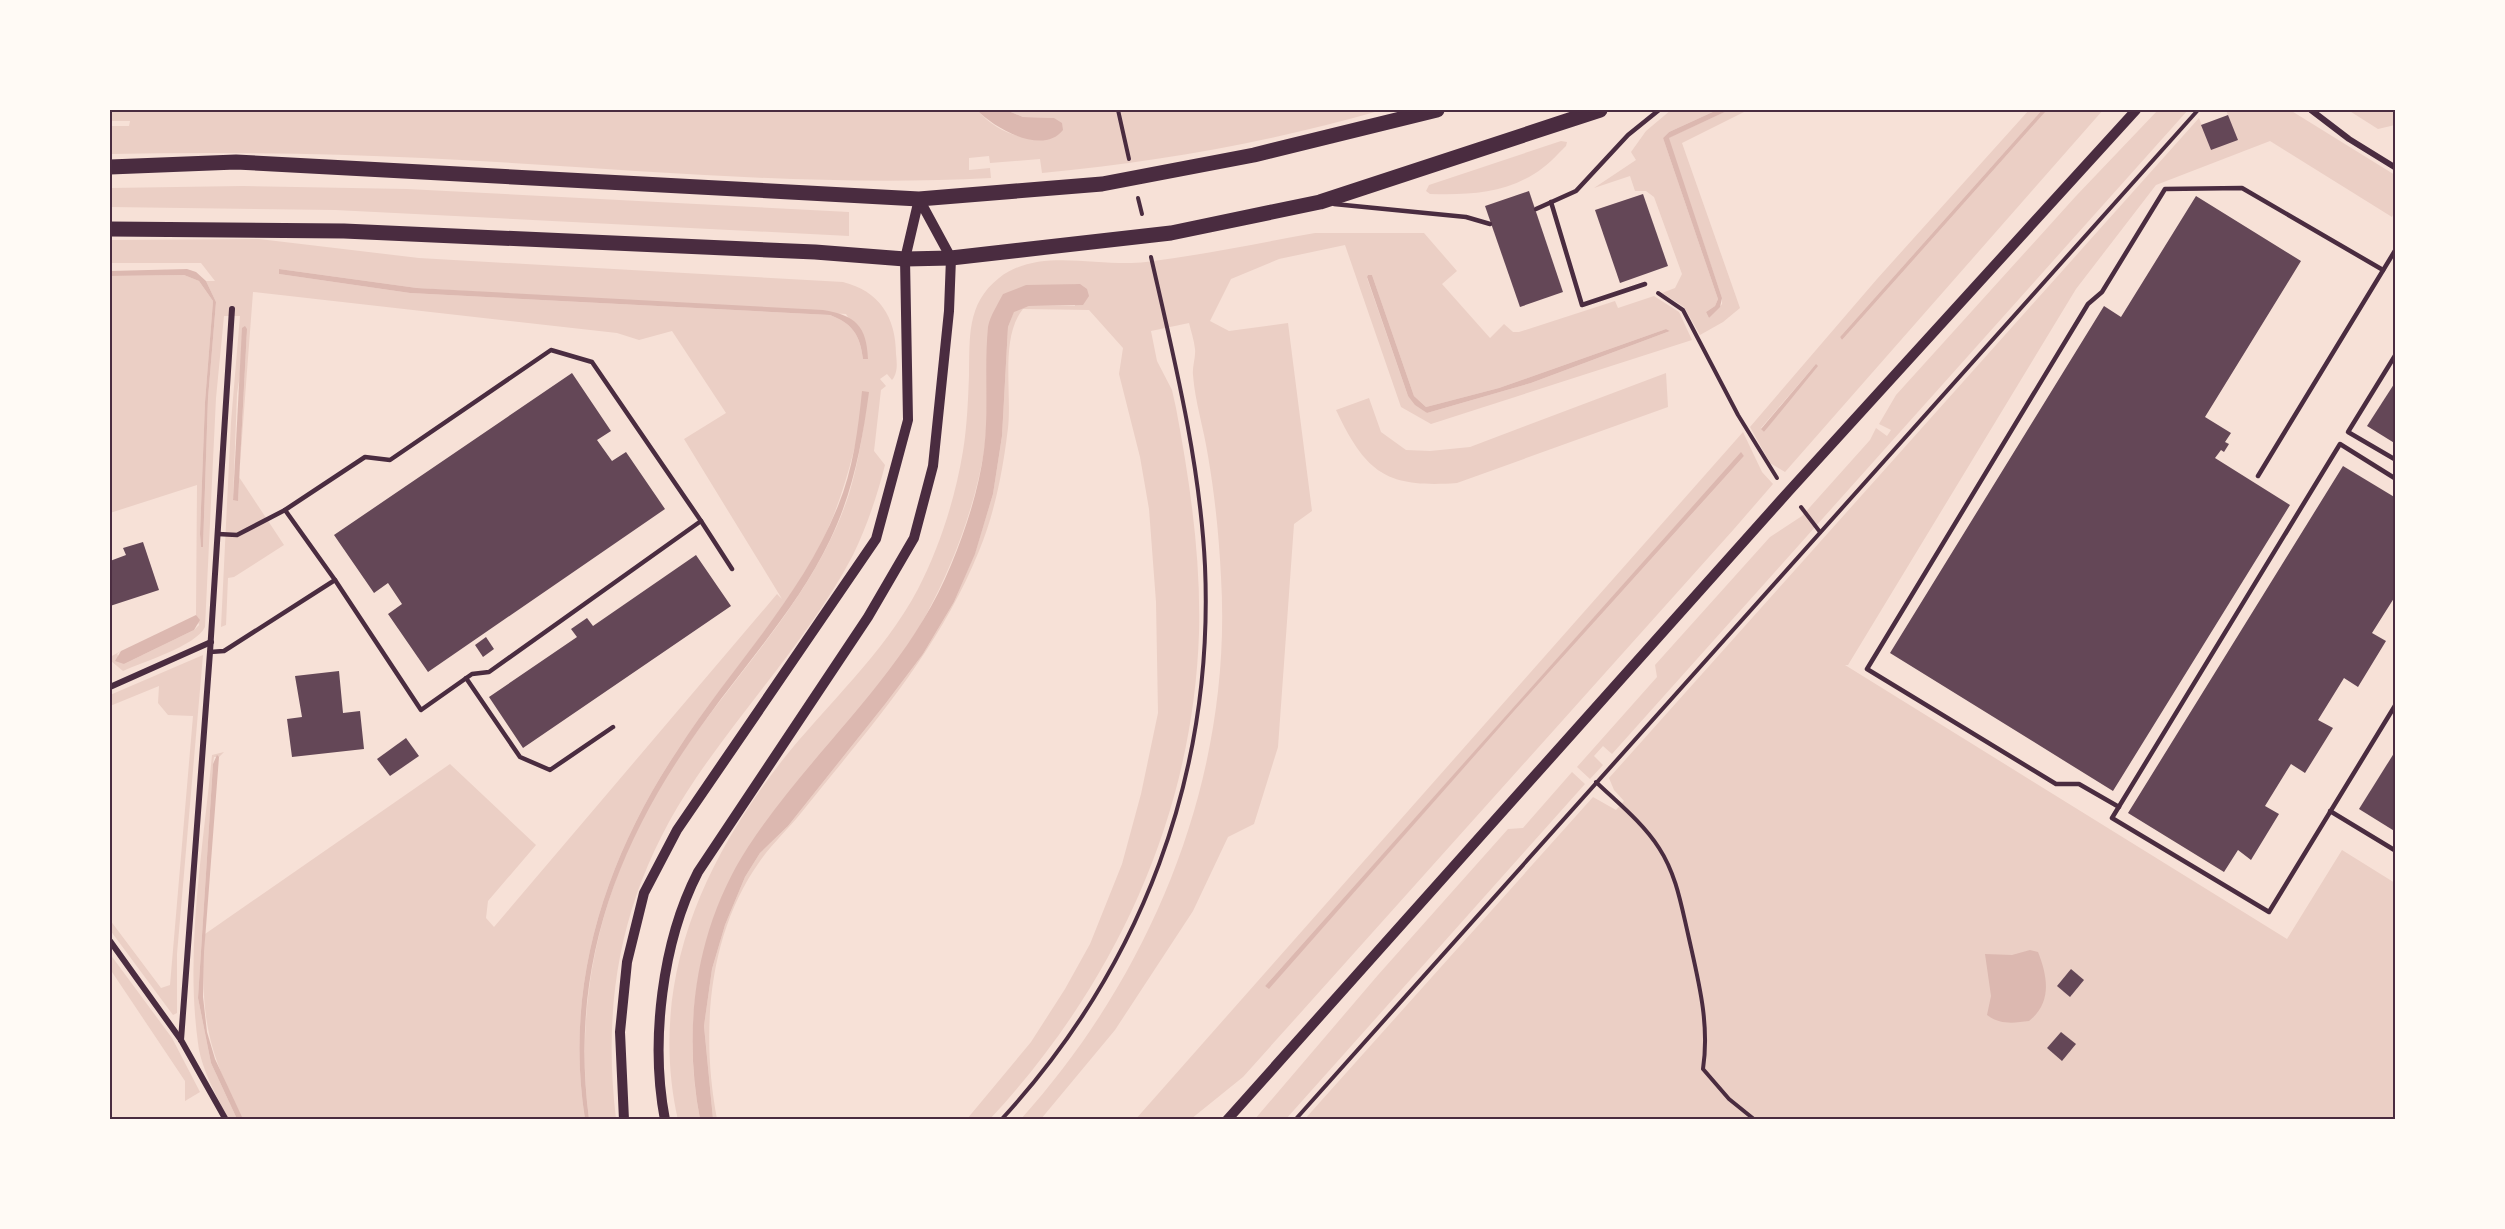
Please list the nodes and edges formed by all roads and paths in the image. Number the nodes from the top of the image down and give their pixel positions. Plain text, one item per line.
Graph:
1 (1437, 110) edge
2 (1600, 110) edge
3 (1659, 110) edge
4 (2136, 110) edge
5 (2198, 110) edge
6 (2311, 110) edge
7 (110, 167) edge
8 (2396, 168) edge
9 (919, 199) junction
10 (1320, 202) junction
11 (1551, 202) junction
12 (1536, 209) dead end
13 (1490, 224) dead end
14 (110, 229) edge
15 (2396, 249) edge
16 (951, 258) junction
17 (905, 259) junction
18 (2383, 270) junction
19 (1646, 284) joint
20 (232, 309) dead end
21 (2396, 354) edge
22 (1178, 378) dead end
23 (2396, 460) edge
24 (2258, 476) dead end
25 (2396, 479) edge
26 (1789, 491) junction
27 (285, 510) junction
28 (700, 521) junction
29 (1820, 532) junction
30 (218, 534) junction
31 (732, 569) dead end
32 (335, 580) junction
33 (211, 642) junction
34 (210, 652) junction
35 (466, 678) junction
36 (110, 687) edge
37 (2396, 704) edge
38 (613, 727) dead end
39 (1596, 782) junction
40 (2119, 807) junction
41 (2330, 811) junction
42 (2396, 851) edge
43 (110, 941) edge
44 (181, 1040) junction
45 (226, 1119) edge
46 (624, 1119) edge
47 (664, 1119) edge
48 (1001, 1119) edge
49 (1227, 1119) edge
50 (1295, 1119) edge
51 (1755, 1119) edge

1 - 9 main road
2 - 10 main road
3 - 11 lane
4 - 26 street
5 - 29 path
6 - 8 street
7 - 9 main road
9 - 16 street
9 - 17 street
10 - 13 lane
10 - 16 main road
11 - 12 lane
11 - 19 lane
14 - 17 main road
15 - 18 lane
16 - 17 main road
16 - 47 street
17 - 46 street
18 - 24 lane
18 - 40 lane
19 - 26 path
20 - 30 street
21 - 23 lane
22 - 48 path
25 - 40 lane
26 - 29 path
26 - 49 street
27 - 28 lane
27 - 30 lane
27 - 32 lane
28 - 31 lane
28 - 35 lane
29 - 39 path
30 - 33 street
32 - 34 lane
32 - 35 lane
33 - 34 street
33 - 36 street
34 - 44 street
35 - 38 lane
37 - 41 lane
39 - 50 path
39 - 51 path
40 - 41 lane
41 - 42 lane
43 - 44 street
44 - 45 street

